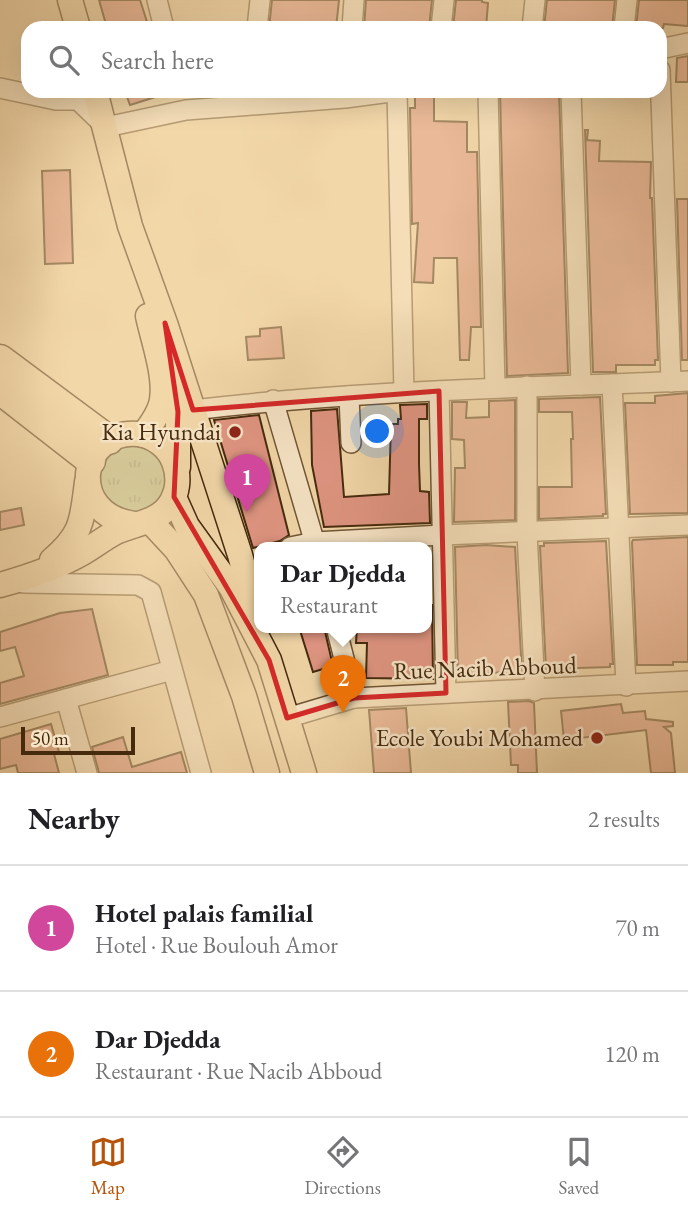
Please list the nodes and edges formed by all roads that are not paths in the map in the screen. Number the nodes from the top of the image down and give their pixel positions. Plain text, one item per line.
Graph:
1 (70, 0) edge
2 (260, 0) edge
3 (354, 0) edge
4 (444, 0) edge
5 (535, 0) edge
6 (627, 0) edge
7 (158, 2) edge
8 (76, 21) edge
9 (162, 21) edge
10 (258, 21) edge
11 (352, 21) edge
12 (442, 21) edge
13 (533, 21) edge
14 (625, 21) edge
15 (688, 43) edge
16 (667, 48) edge
17 (0, 88) edge
18 (21, 92) edge
19 (47, 98) edge
20 (97, 98) edge
21 (250, 98) edge
22 (397, 98) edge
23 (488, 98) edge
24 (571, 98) edge
25 (662, 98) edge
26 (183, 100) edge
27 (106, 127) junction
28 (130, 226) junction
29 (165, 323) junction
30 (0, 359) edge
31 (679, 382) edge
32 (612, 384) junction
33 (581, 385) junction
34 (527, 387) junction
35 (495, 388) junction
36 (0, 390) edge
37 (439, 391) junction
38 (404, 392) junction
39 (349, 396) junction
40 (273, 400) junction
41 (193, 410) junction
42 (143, 435) junction
43 (351, 443) dead end
44 (96, 458) junction
45 (176, 486) junction
46 (142, 522) junction
47 (688, 526) edge
48 (619, 529) junction
49 (527, 533) junction
50 (442, 535) junction
51 (315, 542) edge
52 (354, 542) edge
53 (249, 554) edge
54 (36, 574) junction
55 (5, 584) edge
56 (254, 590) edge
57 (254, 631) edge
58 (220, 632) junction
59 (255, 633) edge
60 (261, 633) edge
61 (338, 633) edge
62 (269, 660) junction
63 (172, 670) junction
64 (688, 681) edge
65 (626, 686) junction
66 (534, 691) junction
67 (446, 693) junction
68 (354, 698) junction
69 (66, 699) junction
70 (0, 717) edge
71 (287, 718) junction
72 (87, 773) edge
73 (201, 773) edge
74 (267, 773) edge
75 (285, 773) edge
76 (304, 773) edge

1 - 8 main road
2 - 10 street
3 - 11 street
4 - 12 street
5 - 13 street
6 - 14 street
7 - 9 street
15 - 16 street
17 - 18 street
19 - 27 street
20 - 27 main road
21 - 26 street
22 - 38 street
23 - 35 street
24 - 33 street
25 - 31 street
26 - 27 street
27 - 28 main road
28 - 29 main road
28 - 42 main road
29 - 41 main road
29 - 45 main road
30 - 44 highway
31 - 32 street
32 - 33 street
32 - 48 street
33 - 34 street
34 - 35 street
34 - 49 street
35 - 37 street
36 - 44 highway
37 - 38 street
37 - 50 street
38 - 39 street
39 - 40 street
39 - 43 street
40 - 41 street
40 - 51 street
41 - 53 main road
42 - 44 main road
42 - 45 main road
44 - 46 main road
44 - 54 main road
45 - 46 main road
45 - 57 main road
46 - 54 main road
46 - 58 main road
47 - 48 street
48 - 49 street
48 - 65 street
49 - 50 street
49 - 66 street
50 - 52 street
50 - 67 street
53 - 56 main road
54 - 55 main road
55 - 63 street
58 - 74 main road
58 - 75 main road
59 - 62 main road
60 - 62 main road
61 - 68 street
62 - 71 main road
63 - 69 street
63 - 73 street
64 - 65 street, Rue Nacib Abboud
65 - 66 street, Rue Nacib Abboud
66 - 67 street, Rue Nacib Abboud
67 - 68 street, Rue Nacib Abboud
68 - 71 street, Rue Nacib Abboud
69 - 70 street
69 - 72 street
71 - 76 main road

